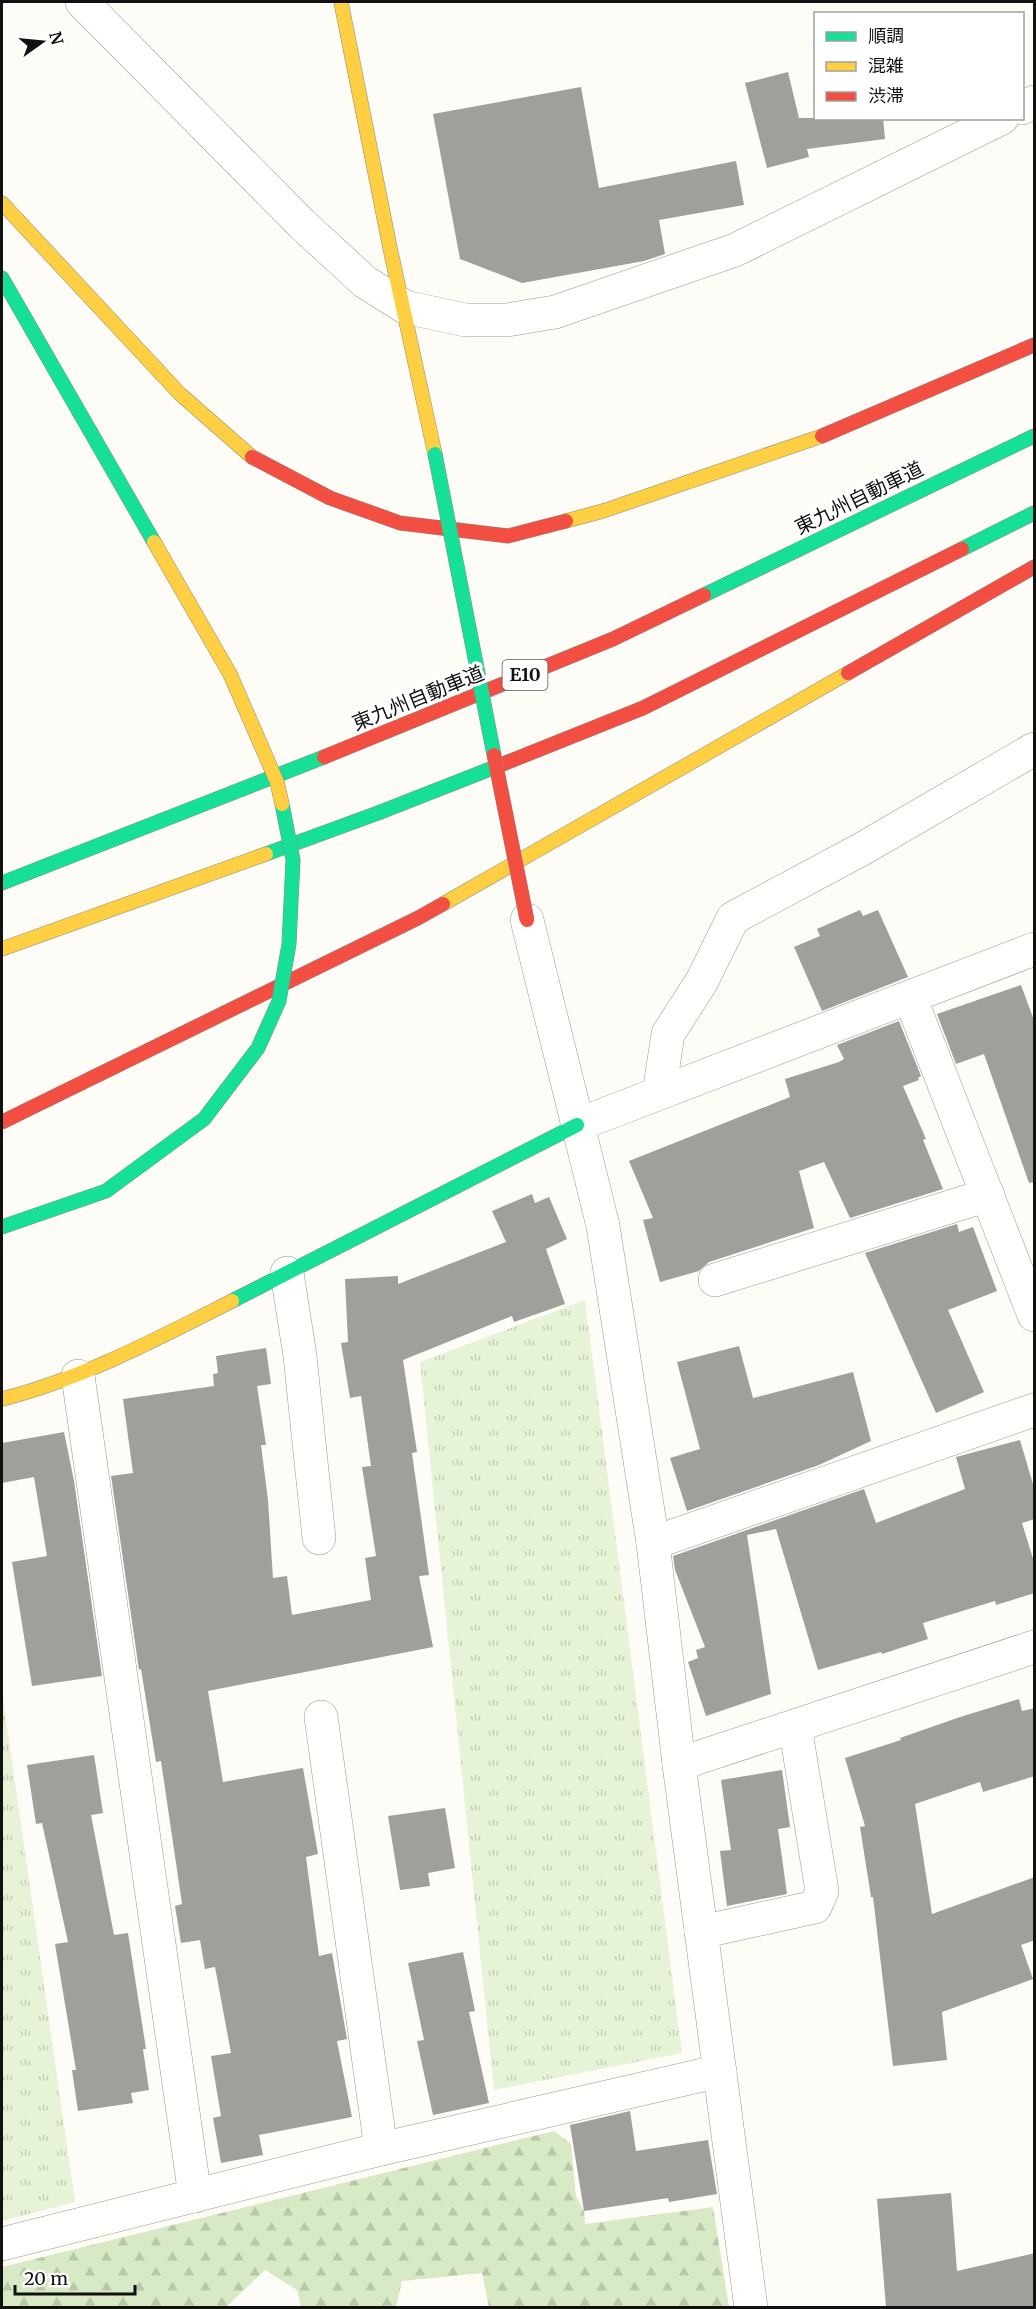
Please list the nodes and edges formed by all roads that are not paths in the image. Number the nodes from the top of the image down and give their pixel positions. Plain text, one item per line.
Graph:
1 (82, 2) edge
2 (341, 2) edge
3 (998, 120) edge
4 (2, 203) edge
5 (2, 278) edge
6 (405, 307) junction
7 (1035, 345) edge
8 (1035, 436) edge
9 (1035, 513) edge
10 (1035, 567) edge
11 (1035, 749) edge
12 (2, 883) edge
13 (527, 920) joint
14 (2, 949) edge
15 (1035, 949) edge
16 (910, 997) junction
17 (659, 1093) junction
18 (2, 1122) edge
19 (577, 1125) junction
20 (988, 1195) junction
21 (2, 1227) edge
22 (287, 1273) junction
23 (715, 1280) dead end
24 (1035, 1315) edge
25 (78, 1376) junction
26 (2, 1399) edge
27 (1035, 1410) edge
28 (319, 1538) dead end
29 (653, 1543) junction
30 (1035, 1647) edge
31 (321, 1717) dead end
32 (795, 1726) junction
33 (679, 1764) junction
34 (701, 1932) junction
35 (720, 2071) junction
36 (381, 2149) junction
37 (195, 2196) junction
38 (2, 2244) edge
39 (751, 2307) edge

1 - 6 street
2 - 6 main road
3 - 6 street
4 - 7 main road
5 - 21 main road, bridge
6 - 13 main road, bridge
8 - 12 main road, 東九州自動車道 / E10
9 - 14 main road
10 - 18 main road
11 - 17 street
13 - 19 street
15 - 16 street
16 - 17 street
16 - 20 street
17 - 19 street
19 - 22 main road
19 - 29 street
20 - 23 street
20 - 24 street
22 - 25 main road
22 - 28 street
25 - 26 main road
25 - 37 street
27 - 29 street
29 - 33 street
30 - 32 street
31 - 36 street
32 - 33 street
32 - 34 street
33 - 34 street
34 - 35 street
35 - 36 street
35 - 39 street
36 - 37 street
37 - 38 street

